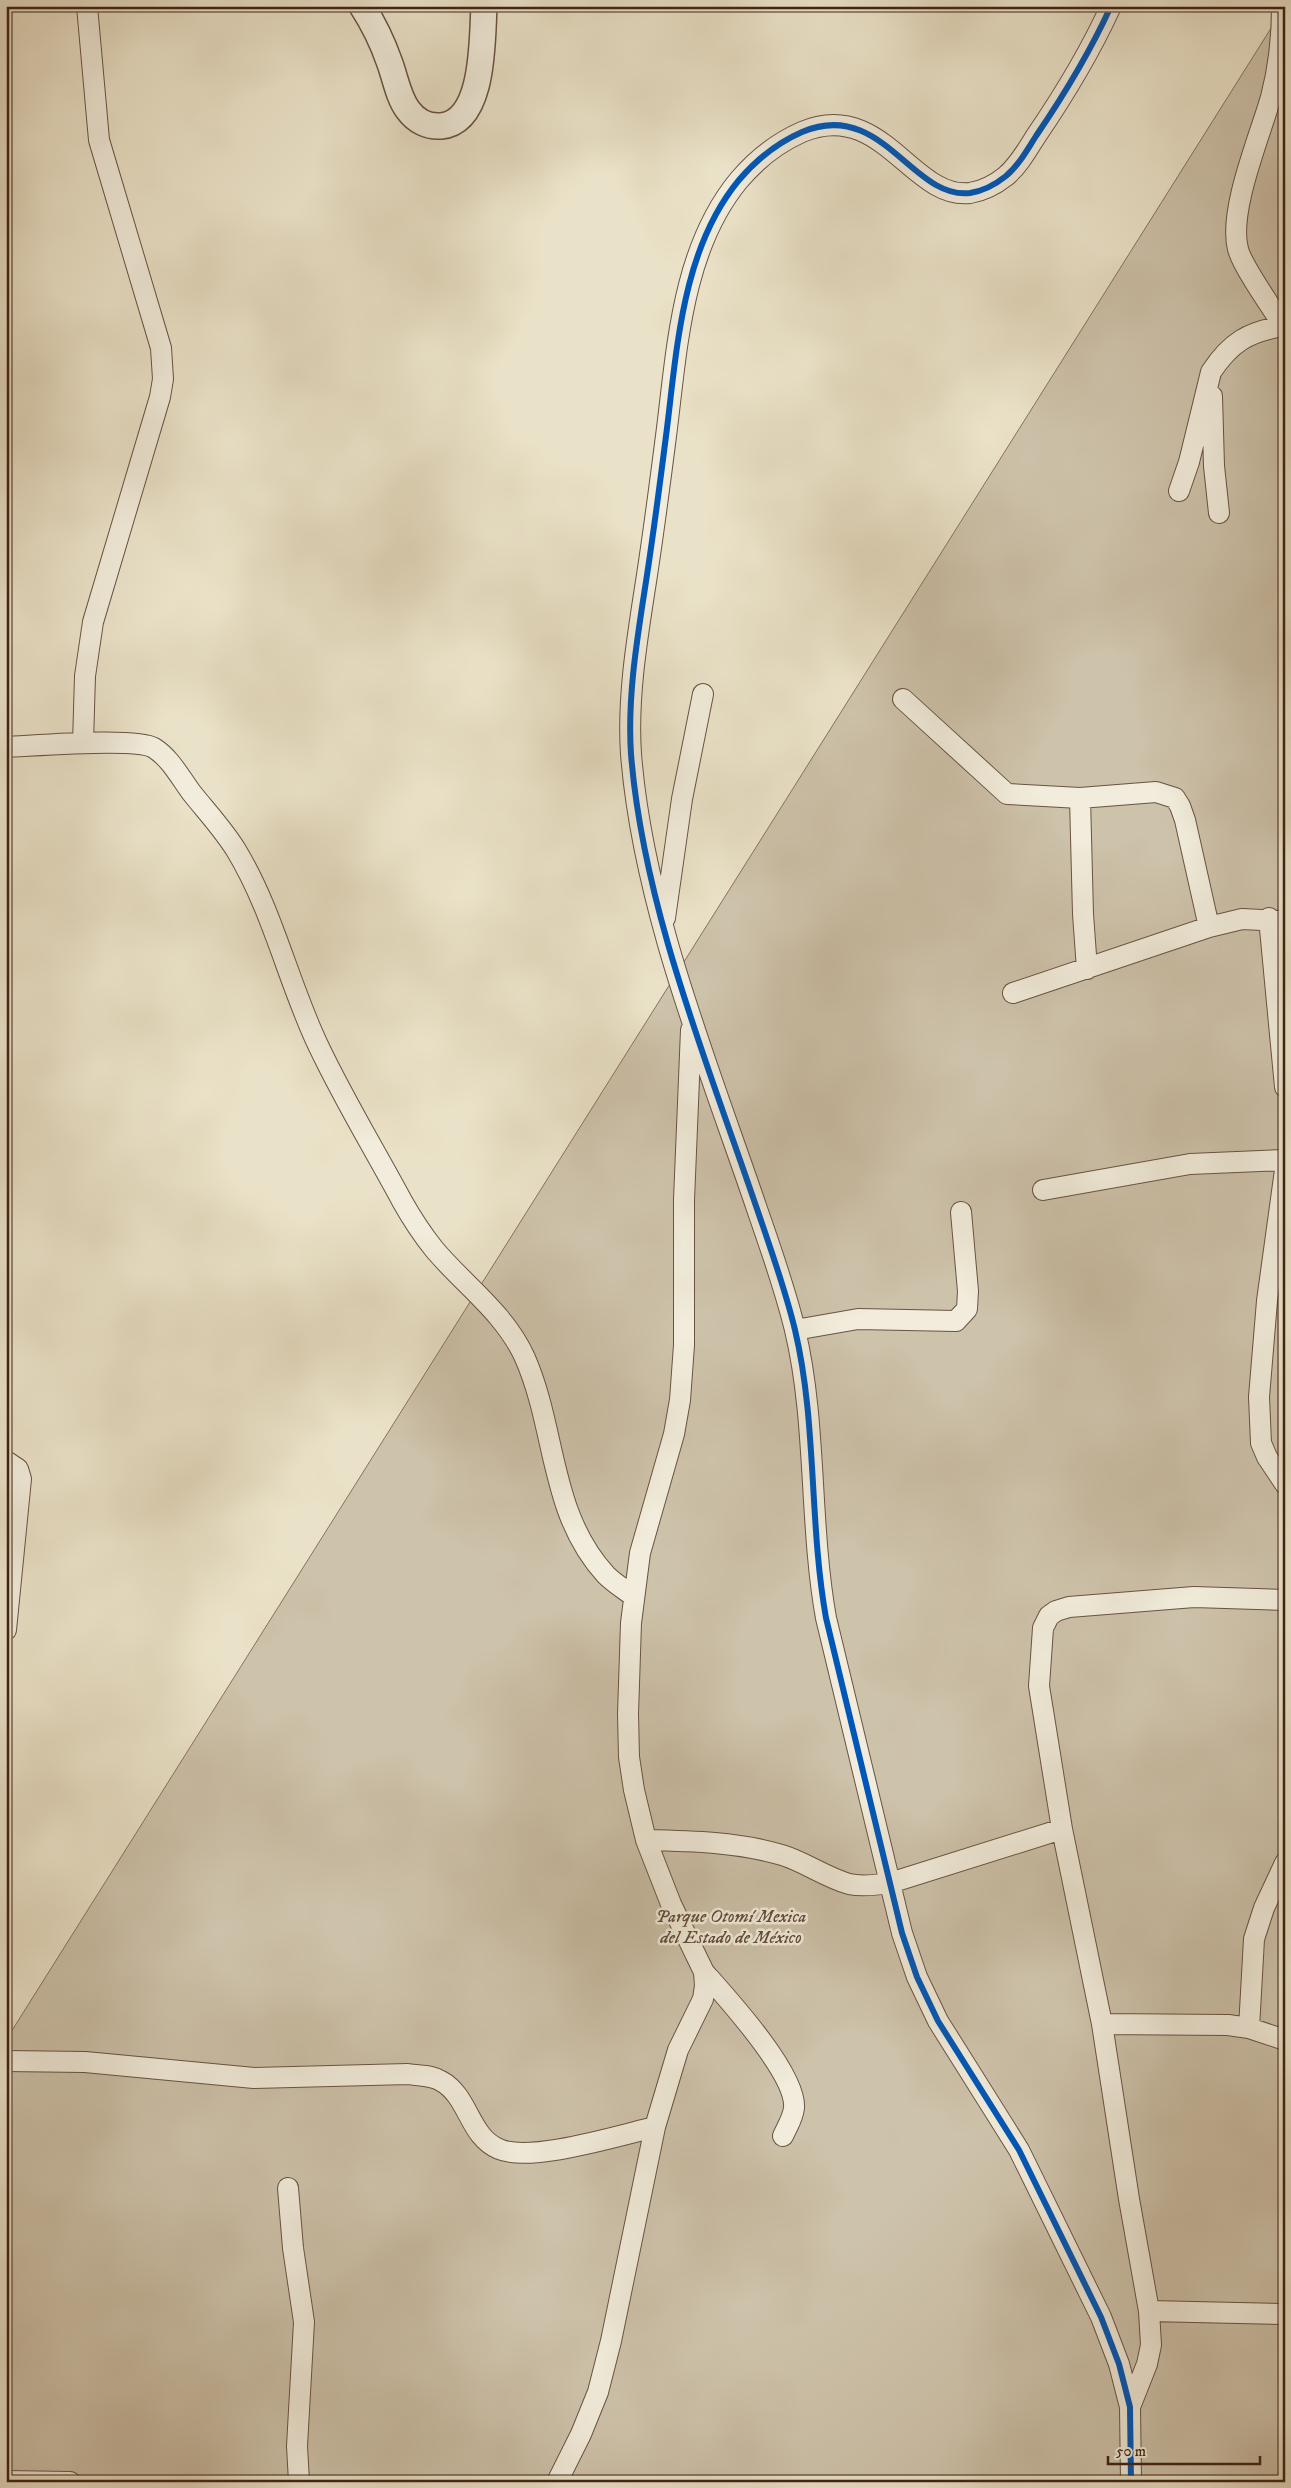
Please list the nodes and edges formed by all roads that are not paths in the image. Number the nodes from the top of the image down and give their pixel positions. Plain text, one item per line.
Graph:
1 (87, 6) edge
2 (362, 6) edge
3 (484, 6) edge
4 (1111, 6) edge
5 (1282, 6) edge
6 (1284, 327) edge
7 (1211, 372) junction
8 (1179, 492) dead end
9 (1220, 513) dead end
10 (703, 694) dead end
11 (903, 699) dead end
12 (83, 744) junction
13 (6, 748) edge
14 (1080, 798) junction
15 (1277, 920) edge
16 (664, 923) junction
17 (1209, 927) junction
18 (1087, 969) junction
19 (1013, 993) dead end
20 (692, 1020) junction
21 (1285, 1087) edge
22 (1285, 1160) edge
23 (1285, 1170) edge
24 (1043, 1190) dead end
25 (961, 1212) dead end
26 (795, 1330) junction
27 (6, 1461) edge
28 (1285, 1484) edge
29 (1284, 1595) edge
30 (633, 1596) junction
31 (6, 1630) edge
32 (1062, 1830) junction
33 (646, 1840) junction
34 (1285, 1863) edge
35 (890, 1883) junction
36 (704, 1972) junction
37 (1102, 2024) junction
38 (1249, 2028) junction
39 (1285, 2040) edge
40 (6, 2061) edge
41 (655, 2126) junction
42 (783, 2136) dead end
43 (288, 2188) dead end
44 (1150, 2311) junction
45 (1285, 2314) edge
46 (1130, 2407) junction
47 (6, 2481) edge
48 (70, 2482) edge
49 (298, 2482) edge
50 (557, 2482) edge
51 (1131, 2482) edge

1 - 12 street
2 - 3 street
4 - 16 street
5 - 6 street
6 - 7 street
7 - 8 street
7 - 9 street
10 - 16 street
11 - 14 street
12 - 13 street
12 - 30 street
14 - 17 street
14 - 18 street
15 - 17 street
15 - 21 street
16 - 20 street
17 - 18 street
18 - 19 street
20 - 26 street
20 - 30 street
22 - 24 street
23 - 28 street
25 - 26 street
26 - 35 street
27 - 31 street
29 - 32 street
30 - 33 street
32 - 35 street
32 - 37 street
33 - 35 street
33 - 36 street
34 - 38 street
35 - 46 street
36 - 41 street
36 - 42 street
37 - 38 street
37 - 44 street
38 - 39 street
40 - 41 street
41 - 50 street
43 - 49 street
44 - 45 street
44 - 46 street
46 - 51 street
47 - 48 street

